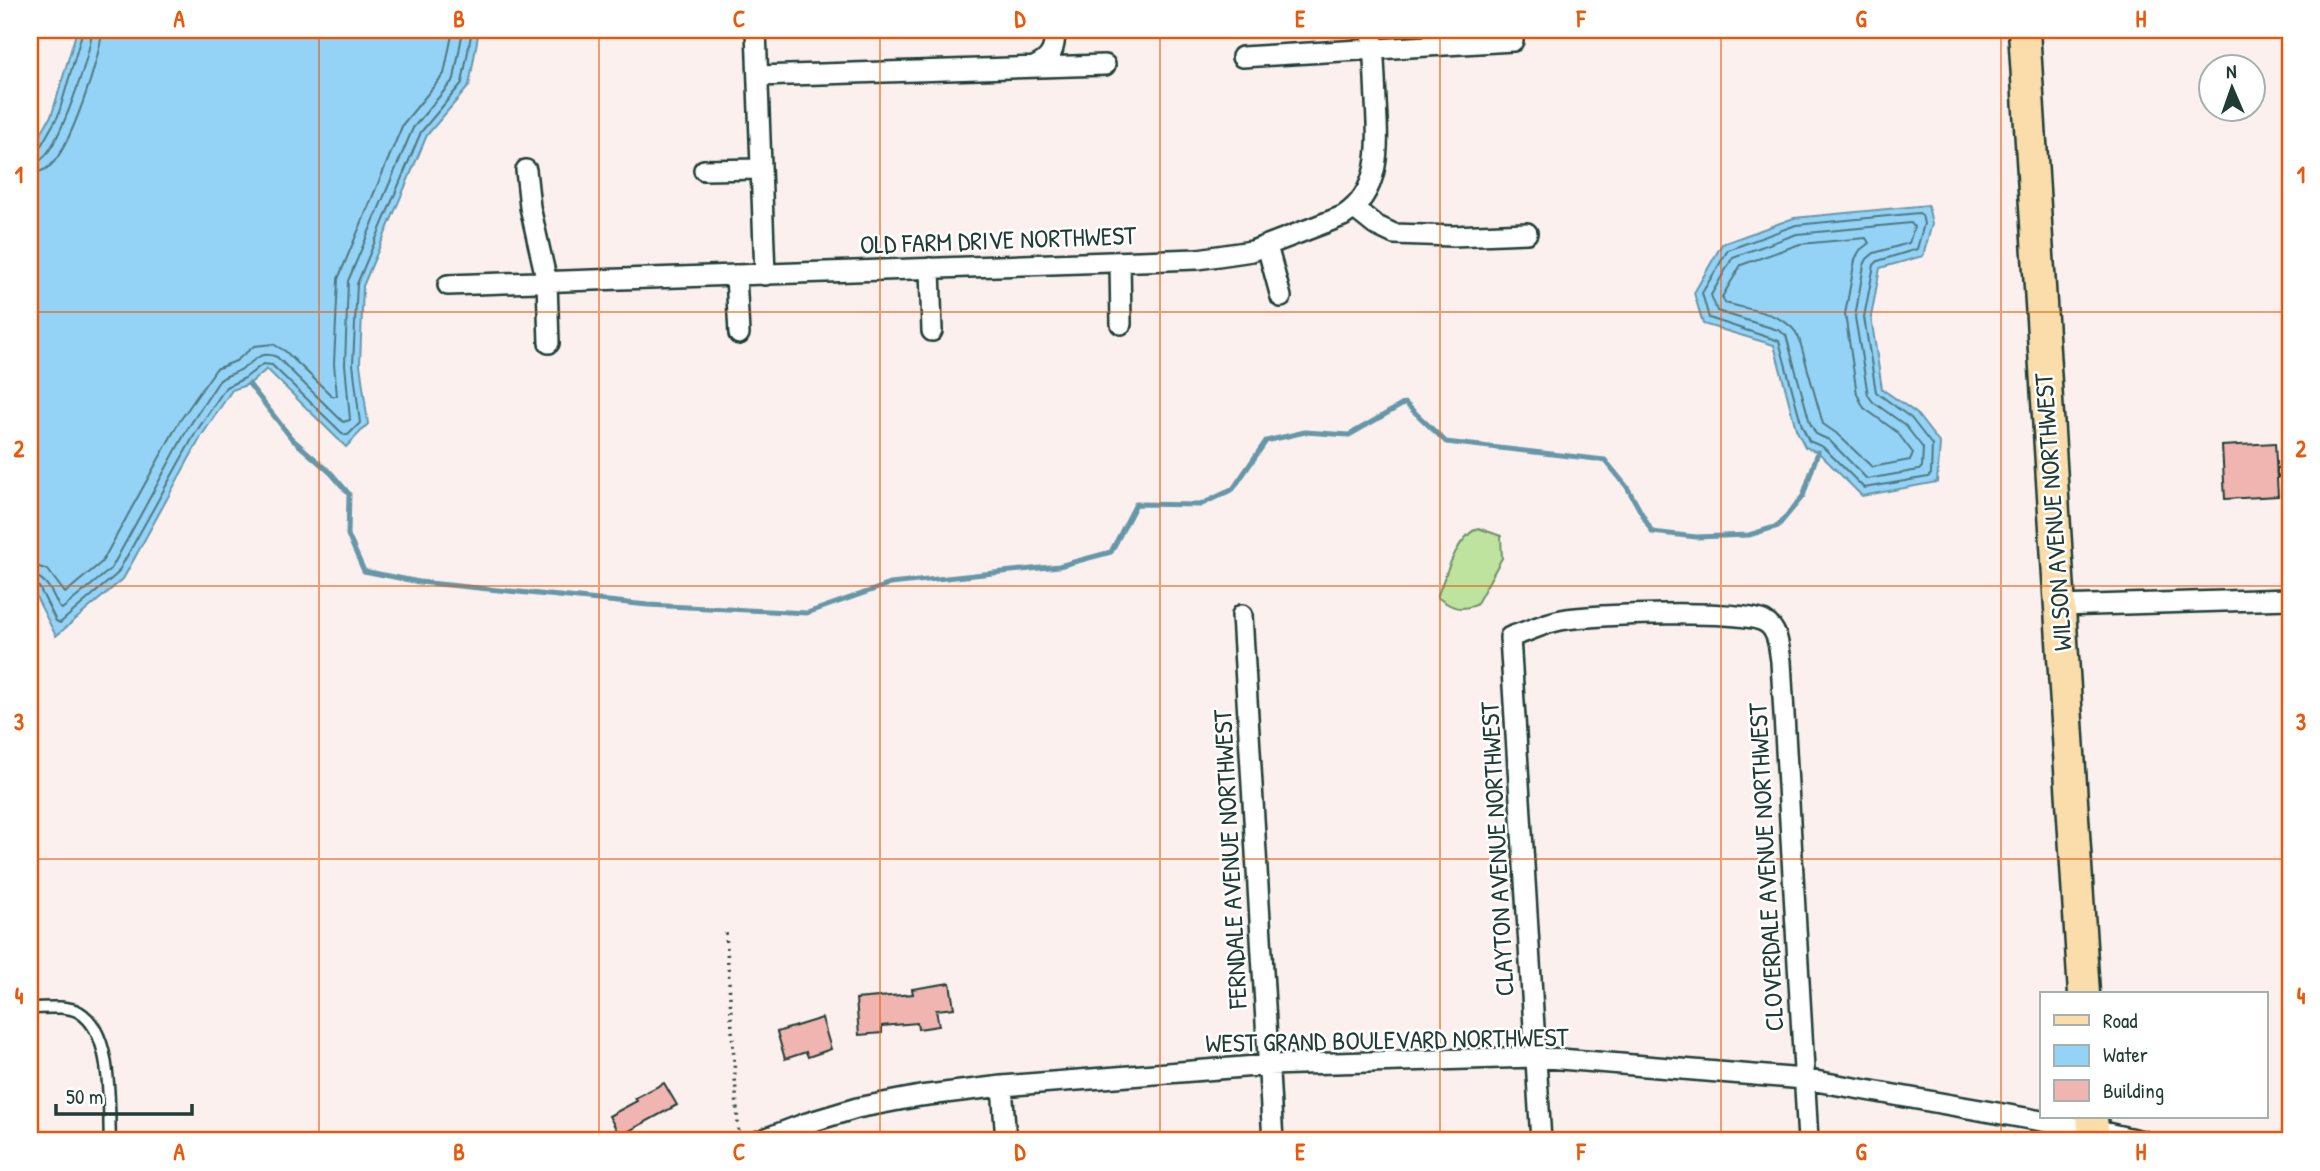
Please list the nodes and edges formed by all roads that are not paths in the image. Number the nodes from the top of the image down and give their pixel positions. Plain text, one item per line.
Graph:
1 (756, 30) edge
2 (1055, 30) edge
3 (2024, 30) edge
4 (1373, 39) edge
5 (1513, 41) dead end
6 (1242, 57) dead end
7 (1105, 65) dead end
8 (1034, 67) junction
9 (758, 76) junction
10 (760, 169) junction
11 (526, 170) dead end
12 (704, 170) dead end
13 (1355, 209) junction
14 (1527, 233) dead end
15 (1267, 246) junction
16 (1120, 262) junction
17 (930, 268) junction
18 (736, 275) junction
19 (765, 275) junction
20 (547, 282) junction
21 (448, 285) dead end
22 (1281, 297) dead end
23 (1121, 324) dead end
24 (932, 331) dead end
25 (739, 334) dead end
26 (549, 343) dead end
27 (2290, 599) edge
28 (2059, 606) junction
29 (1242, 615) dead end
30 (1510, 638) joint
31 (2084, 992) edge
32 (30, 1009) edge
33 (1536, 1057) junction
34 (1269, 1065) junction
35 (1804, 1079) junction
36 (1002, 1086) junction
37 (2093, 1129) edge
38 (110, 1141) edge
39 (759, 1141) edge
40 (1006, 1141) edge
41 (1273, 1141) edge
42 (1541, 1141) edge
43 (1808, 1141) edge
44 (2143, 1141) edge

1 - 9 street
2 - 8 street
3 - 28 main road, WILSON AVENUE NORTHWEST
4 - 5 street
4 - 6 street
4 - 13 street
7 - 8 street
8 - 9 street
9 - 10 street
10 - 12 street
10 - 19 street
11 - 20 street
13 - 14 street
13 - 15 street, OLD FARM DRIVE NORTHWEST
15 - 16 street, OLD FARM DRIVE NORTHWEST
15 - 22 street
16 - 17 street, OLD FARM DRIVE NORTHWEST
16 - 23 street
17 - 19 street, OLD FARM DRIVE NORTHWEST
17 - 24 street
18 - 19 street, OLD FARM DRIVE NORTHWEST
18 - 20 street, OLD FARM DRIVE NORTHWEST
18 - 25 street
20 - 21 street, OLD FARM DRIVE NORTHWEST
20 - 26 street
27 - 28 street
28 - 31 main road, WILSON AVENUE NORTHWEST
29 - 34 street, FERNDALE AVENUE NORTHWEST
30 - 33 street, CLAYTON AVENUE NORTHWEST
30 - 35 street, CLOVERDALE AVENUE NORTHWEST
32 - 38 lane
33 - 34 street, WEST GRAND BOULEVARD NORTHWEST
33 - 35 street, WEST GRAND BOULEVARD NORTHWEST
33 - 42 street, CLAYTON AVENUE NORTHWEST
34 - 36 street, WEST GRAND BOULEVARD NORTHWEST
34 - 41 street, FERNDALE AVENUE NORTHWEST
35 - 37 street, WEST GRAND BOULEVARD NORTHWEST
35 - 43 street, CLOVERDALE AVENUE NORTHWEST
36 - 39 street, WEST GRAND BOULEVARD NORTHWEST
36 - 40 street
37 - 44 street, WEST GRAND BOULEVARD NORTHWEST

